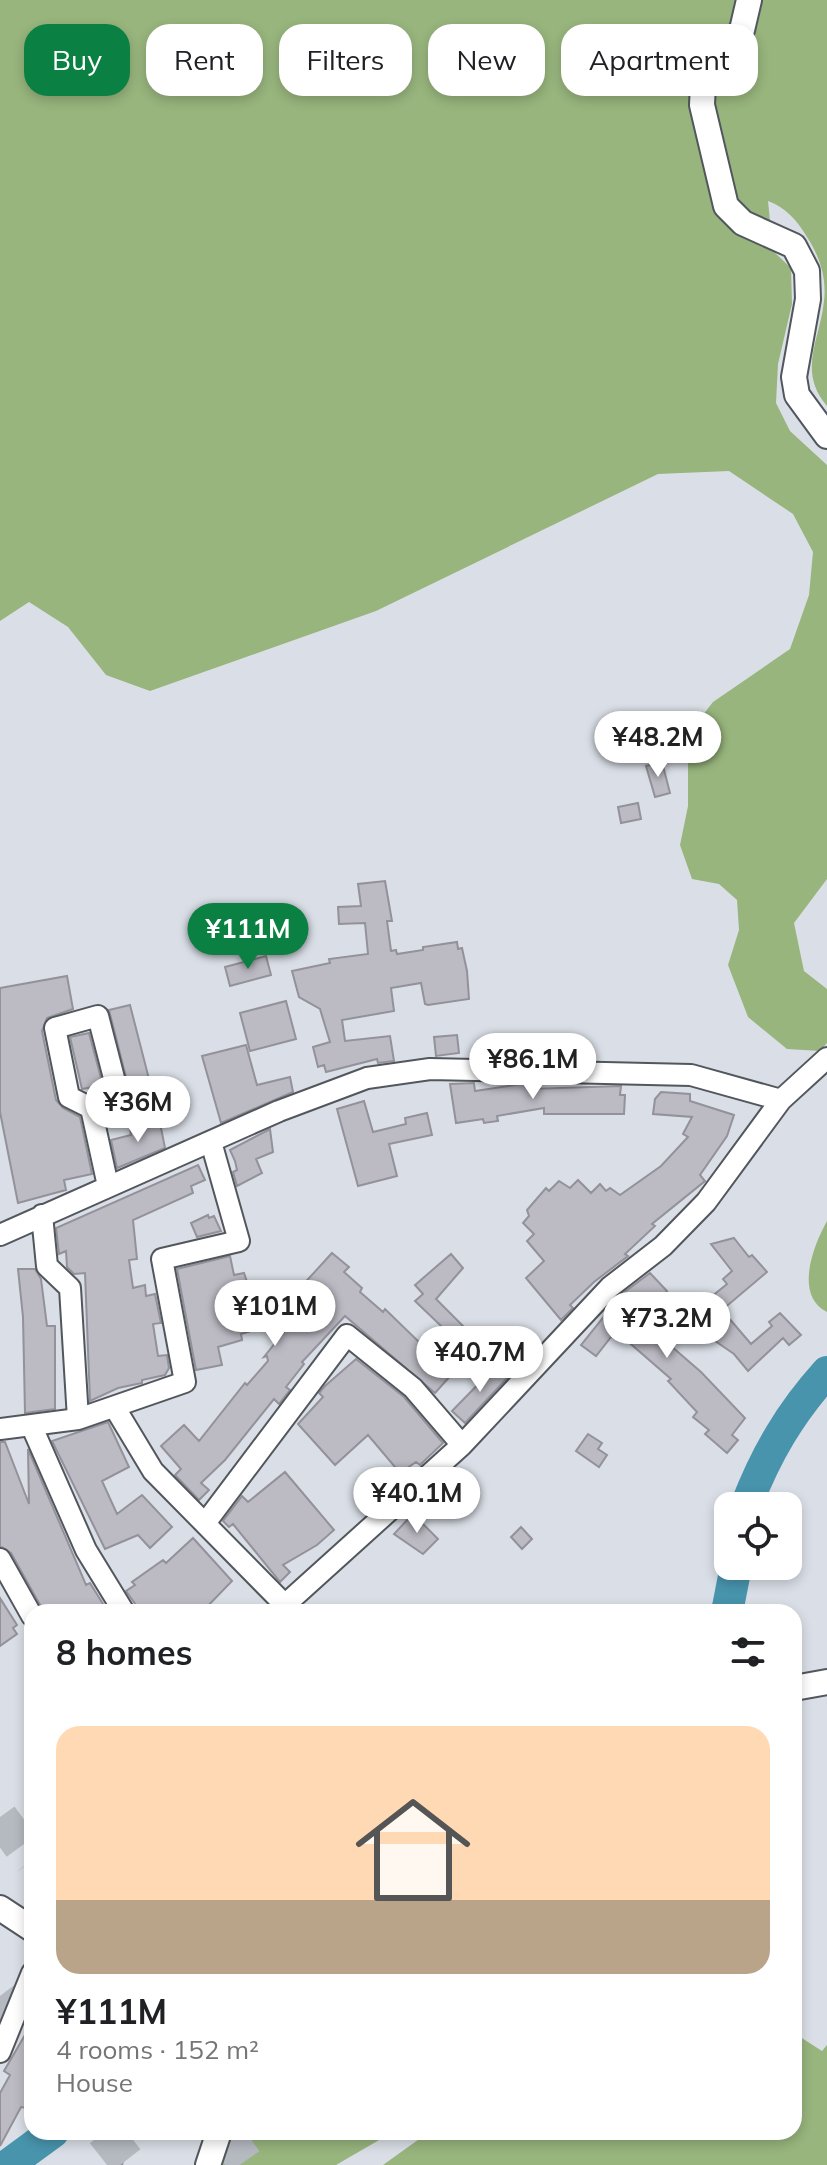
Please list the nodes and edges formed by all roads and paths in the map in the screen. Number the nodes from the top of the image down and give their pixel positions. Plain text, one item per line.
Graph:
1 (749, 0) edge
2 (827, 436) edge
3 (827, 1058) edge
4 (781, 1100) junction
5 (91, 1108) dead end
6 (211, 1142) junction
7 (108, 1186) junction
8 (42, 1215) junction
9 (0, 1235) edge
10 (115, 1408) junction
11 (78, 1419) junction
12 (32, 1427) junction
13 (0, 1429) edge
14 (462, 1445) junction
15 (206, 1522) junction
16 (0, 1559) edge
17 (25, 1604) edge
18 (119, 1604) edge
19 (278, 1604) edge
20 (285, 1604) edge
21 (827, 1682) edge
22 (802, 1687) edge
23 (0, 1908) edge
24 (24, 1924) edge
25 (24, 1993) edge
26 (0, 2052) edge
27 (216, 2140) edge
28 (208, 2165) edge

1 - 2 street
3 - 4 street
4 - 6 street
4 - 14 street
5 - 7 street
6 - 7 street
6 - 10 street
7 - 8 street
8 - 9 street
8 - 11 street
10 - 11 street
10 - 15 street
11 - 12 street
12 - 13 street
12 - 18 street
14 - 15 street
14 - 20 street
15 - 19 street
16 - 17 street
21 - 22 street
23 - 24 street
25 - 26 street
27 - 28 street

